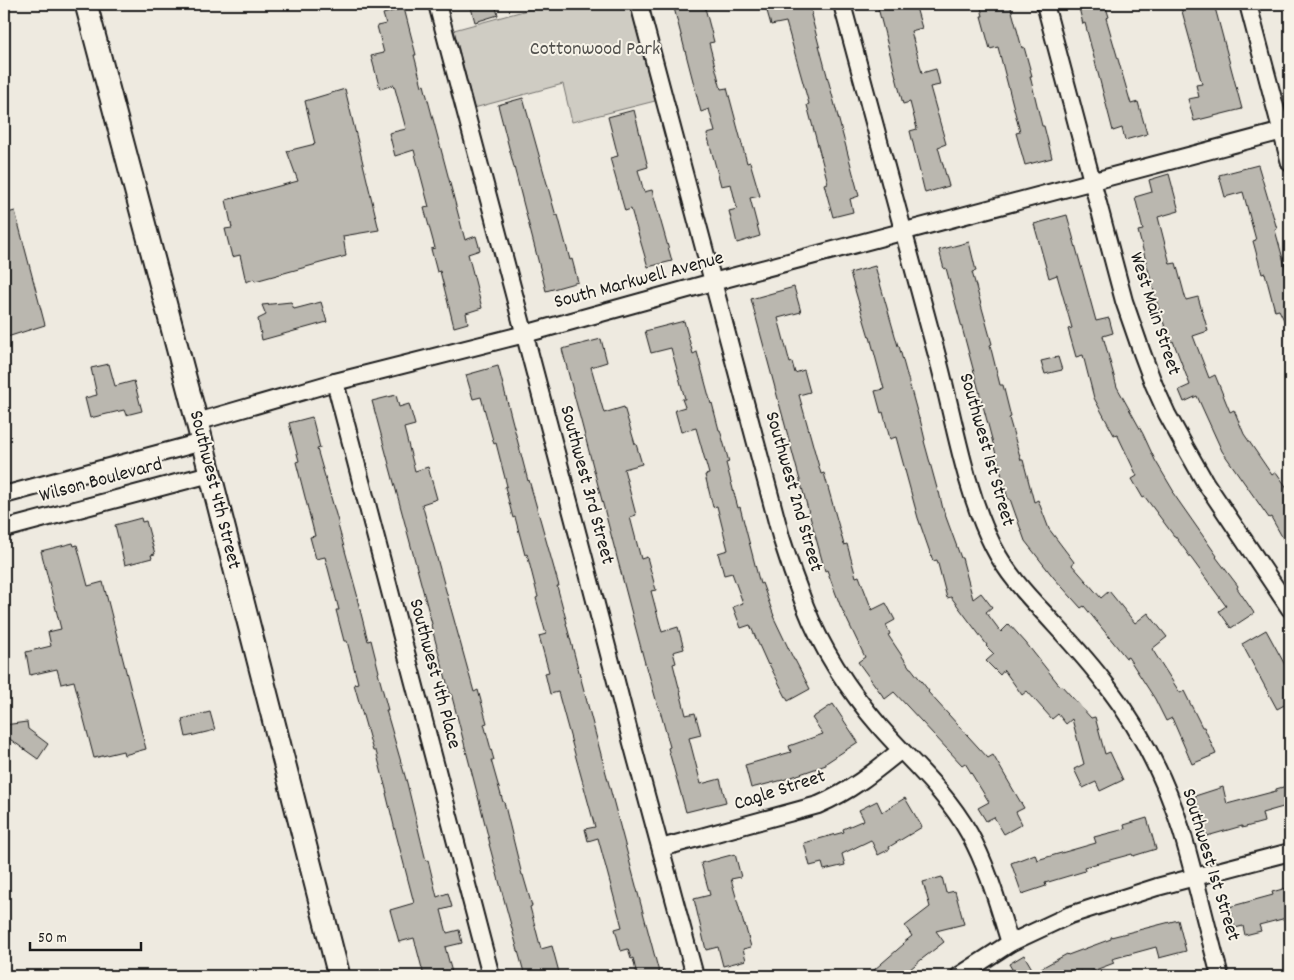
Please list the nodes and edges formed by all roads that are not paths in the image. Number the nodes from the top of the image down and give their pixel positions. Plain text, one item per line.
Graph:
1 (86, 4) edge
2 (437, 4) edge
3 (640, 4) edge
4 (842, 4) edge
5 (1045, 4) edge
6 (1248, 4) edge
7 (1286, 130) edge
8 (1290, 163) edge
9 (1093, 182) junction
10 (902, 232) junction
11 (713, 282) junction
12 (525, 334) junction
13 (335, 382) junction
14 (200, 432) junction
15 (210, 474) junction
16 (4, 495) edge
17 (4, 529) edge
18 (1290, 609) edge
19 (901, 750) junction
20 (661, 848) junction
21 (1290, 852) edge
22 (1194, 877) junction
23 (1010, 943) junction
24 (339, 976) edge
25 (491, 976) edge
26 (695, 976) edge
27 (959, 976) edge
28 (1220, 976) edge

1 - 14 main road, Southwest 4th Street
2 - 12 street, Southwest 3rd Street
3 - 11 street, Southwest 2nd Street
4 - 10 street, Southwest 1st Street
5 - 9 street, West Main Street
6 - 7 street
7 - 8 street
7 - 9 street, South Markwell Avenue
9 - 10 street, South Markwell Avenue
9 - 18 street, West Main Street
10 - 11 street, South Markwell Avenue
10 - 22 street, Southwest 1st Street
11 - 12 street, South Markwell Avenue
11 - 19 street, Southwest 2nd Street
12 - 13 street, South Markwell Avenue
12 - 20 street, Southwest 3rd Street
13 - 14 street, South Markwell Avenue
13 - 25 street, Southwest 4th Place
14 - 15 main road, Southwest 4th Street
14 - 16 street, Wilson Boulevard
15 - 17 street, Wilson Boulevard
15 - 24 main road, Southwest 4th Street
19 - 20 street, Cagle Street
19 - 23 street, Southwest 2nd Street
20 - 26 street, Southwest 3rd Street
21 - 22 street
22 - 23 street
22 - 28 street, Southwest 1st Street
23 - 27 street

